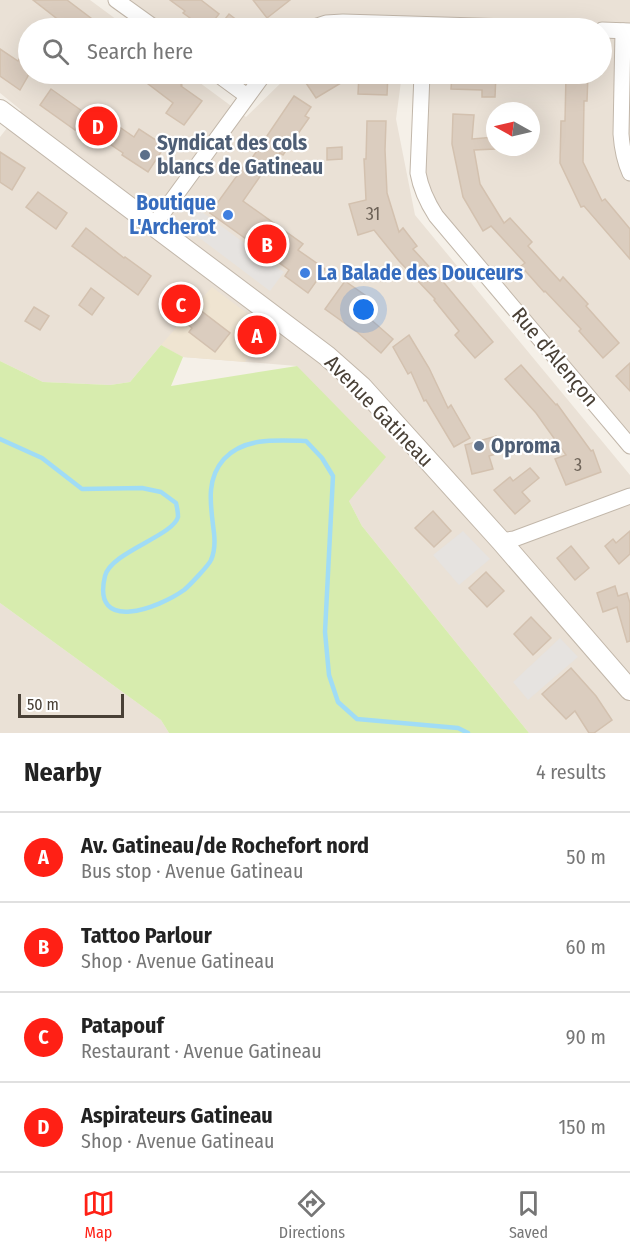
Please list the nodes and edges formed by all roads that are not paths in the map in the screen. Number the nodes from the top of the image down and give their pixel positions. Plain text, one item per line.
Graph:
1 (116, 0) edge
2 (141, 18) edge
3 (626, 31) edge
4 (231, 84) edge
5 (256, 84) edge
6 (422, 84) edge
7 (247, 96) junction
8 (0, 110) edge
9 (630, 173) edge
10 (154, 225) junction
11 (630, 446) edge
12 (630, 496) edge
13 (501, 541) junction
14 (630, 690) edge

1 - 2 street
3 - 9 street
4 - 7 street
5 - 7 street
6 - 11 street, Rue d'Alençon
7 - 10 street
8 - 10 street, Avenue Gatineau
10 - 13 street, Avenue Gatineau
12 - 13 street
13 - 14 street, Avenue Gatineau

